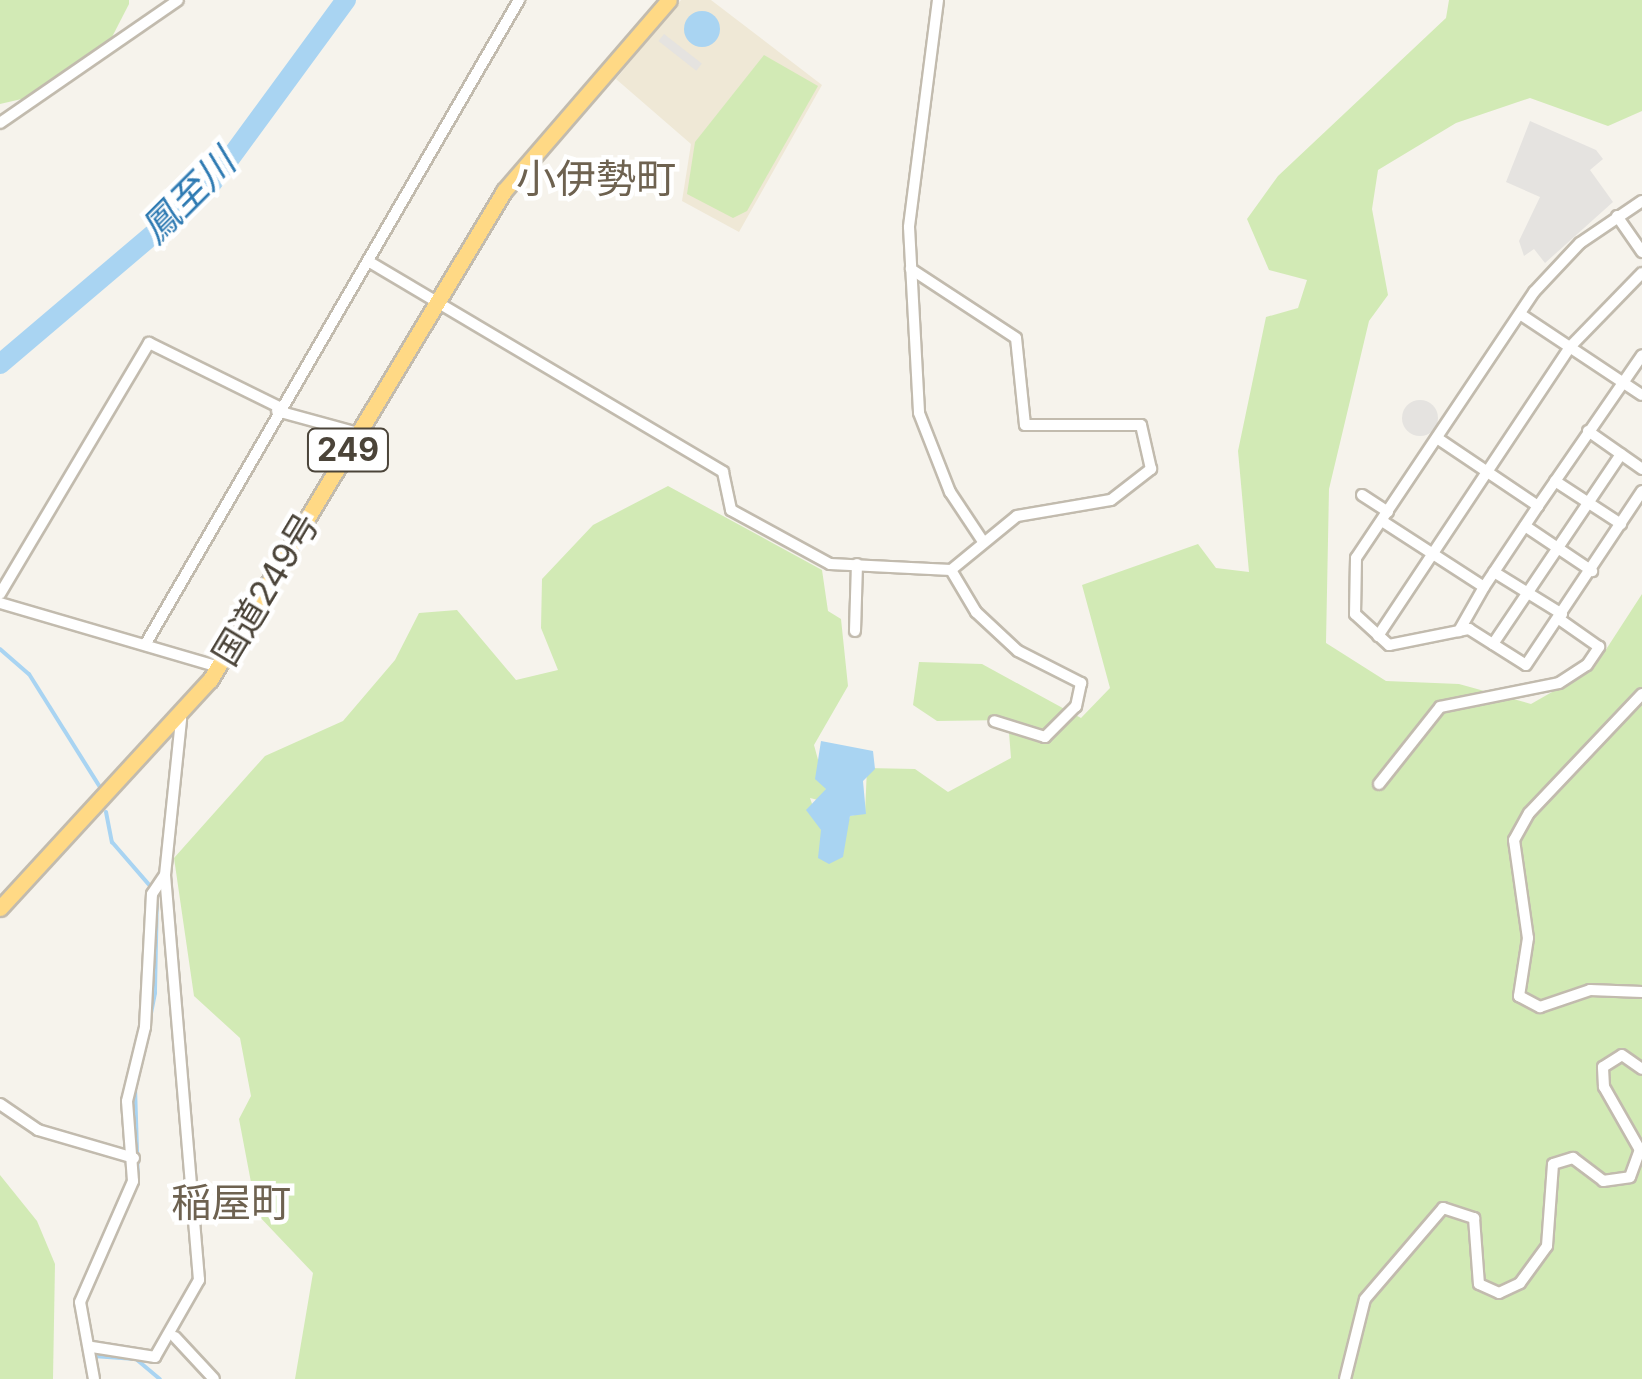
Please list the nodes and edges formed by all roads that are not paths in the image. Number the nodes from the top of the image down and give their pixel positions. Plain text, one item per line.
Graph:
1 (178, 0) edge
2 (519, 0) edge
3 (668, 0) edge
4 (938, 0) edge
5 (0, 122) edge
6 (1642, 201) edge
7 (1617, 216) junction
8 (1642, 252) edge
9 (368, 262) junction
10 (910, 269) junction
11 (1642, 273) edge
12 (436, 302) junction
13 (1503, 308) dead end
14 (1518, 316) junction
15 (1570, 347) junction
16 (1642, 355) edge
17 (1622, 381) junction
18 (1642, 395) edge
19 (278, 409) junction
20 (1588, 431) junction
21 (358, 433) junction
22 (1437, 438) junction
23 (1621, 454) junction
24 (1642, 469) edge
25 (1488, 472) junction
26 (1554, 481) junction
27 (1642, 492) edge
28 (1362, 495) dead end
29 (1588, 502) junction
30 (1538, 506) junction
31 (1385, 516) junction
32 (1621, 524) junction
33 (1524, 526) junction
34 (982, 540) junction
35 (1558, 548) junction
36 (1432, 552) junction
37 (858, 564) junction
38 (952, 570) junction
39 (1592, 570) junction
40 (1494, 572) junction
41 (1484, 588) junction
42 (0, 594) edge
43 (1528, 594) junction
44 (0, 603) edge
45 (1560, 616) junction
46 (855, 631) dead end
47 (1460, 631) junction
48 (1378, 636) junction
49 (1493, 644) junction
50 (145, 646) junction
51 (219, 667) junction
52 (1642, 694) edge
53 (180, 718) junction
54 (994, 721) dead end
55 (1379, 784) dead end
56 (158, 884) junction
57 (0, 908) edge
58 (1642, 992) edge
59 (1642, 1068) edge
60 (0, 1104) edge
61 (134, 1158) junction
62 (175, 1337) junction
63 (93, 1353) junction
64 (94, 1379) edge
65 (214, 1379) edge
66 (1344, 1379) edge

1 - 5 street
2 - 9 street
3 - 12 highway, 国道249号 / 249
4 - 10 street
6 - 7 street
7 - 8 street
7 - 14 street
9 - 12 street
9 - 19 street
10 - 34 street
10 - 34 street
11 - 15 street
12 - 21 highway, 国道249号 / 249
12 - 37 street
13 - 14 street
14 - 15 street
14 - 22 street
15 - 17 street
15 - 25 street
16 - 17 street
17 - 18 street
17 - 20 street
19 - 21 street
19 - 42 street
19 - 50 street
20 - 23 street
20 - 26 street
21 - 51 highway, 国道249号 / 249
22 - 25 street
22 - 31 street
23 - 24 street
23 - 29 street
25 - 30 street
25 - 36 street
26 - 29 street
26 - 30 street
27 - 32 street
28 - 31 street
29 - 32 street
29 - 35 street
30 - 33 street
31 - 36 street
31 - 48 street
32 - 39 street
33 - 35 street
33 - 40 street
34 - 38 street
35 - 39 street
35 - 43 street
36 - 41 street
36 - 48 street
37 - 38 street
37 - 46 street
38 - 54 street
39 - 45 street
40 - 41 street
40 - 43 street
41 - 47 street
43 - 45 street
43 - 49 street
44 - 50 street
45 - 49 street
45 - 55 street
47 - 48 street
47 - 49 street
50 - 51 street
51 - 53 highway, 国道249号 / 249
52 - 58 street
53 - 56 street
53 - 57 highway, 国道249号 / 249
56 - 61 street
56 - 62 street
59 - 66 street
60 - 61 street
61 - 63 street
62 - 63 street
62 - 65 street
63 - 64 street

